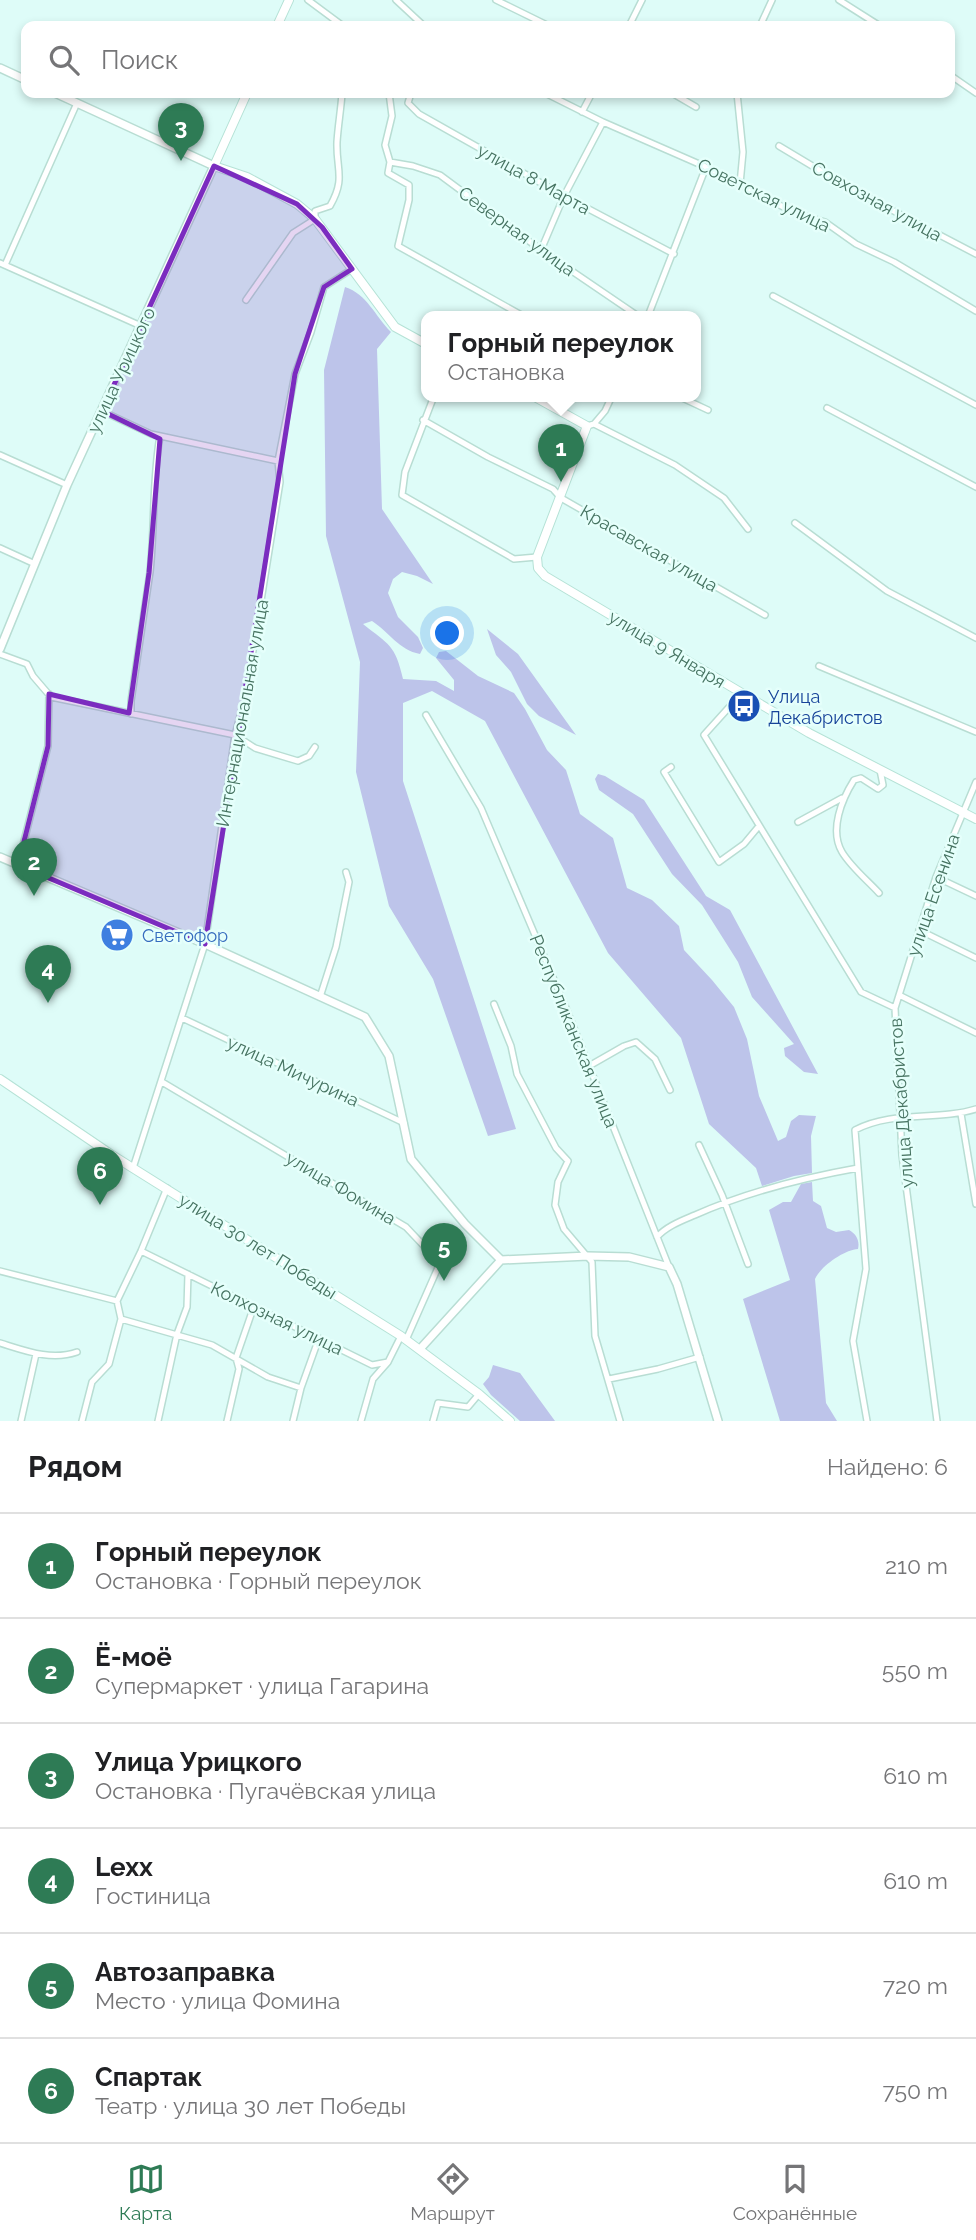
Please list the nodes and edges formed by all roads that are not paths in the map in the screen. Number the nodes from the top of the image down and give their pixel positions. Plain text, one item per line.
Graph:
1 (289, 0) edge
2 (308, 0) edge
3 (389, 0) edge
4 (396, 0) edge
5 (496, 0) edge
6 (642, 0) edge
7 (772, 0) edge
8 (839, 0) edge
9 (279, 21) edge
10 (336, 21) edge
11 (419, 21) edge
12 (539, 21) edge
13 (632, 21) edge
14 (762, 21) edge
15 (872, 21) edge
16 (0, 68) edge
17 (21, 78) edge
18 (955, 78) edge
19 (976, 93) edge
20 (66, 98) edge
21 (245, 98) edge
22 (342, 98) edge
23 (390, 98) edge
24 (410, 98) edge
25 (555, 98) edge
26 (589, 98) edge
27 (681, 98) edge
28 (738, 98) edge
29 (77, 103) junction
30 (696, 107) dead end
31 (582, 112) junction
32 (603, 122) junction
33 (779, 146) dead end
34 (390, 162) junction
35 (214, 166) junction
36 (706, 167) junction
37 (740, 184) junction
38 (564, 196) junction
39 (315, 219) junction
40 (541, 250) junction
41 (674, 254) junction
42 (976, 254) edge
43 (3, 264) edge
44 (352, 269) junction
45 (773, 296) dead end
46 (246, 300) dead end
47 (514, 311) edge
48 (631, 311) edge
49 (650, 311) edge
50 (976, 311) edge
51 (141, 326) junction
52 (421, 341) edge
53 (431, 402) edge
54 (545, 402) edge
55 (610, 402) edge
56 (691, 402) edge
57 (976, 405) edge
58 (827, 408) dead end
59 (708, 410) dead end
60 (102, 411) junction
61 (423, 420) junction
62 (591, 425) junction
63 (160, 436) junction
64 (0, 454) edge
65 (278, 461) junction
66 (67, 485) junction
67 (976, 487) edge
68 (561, 498) junction
69 (796, 523) dead end
70 (748, 529) dead end
71 (0, 548) edge
72 (537, 556) junction
73 (35, 564) junction
74 (765, 614) dead end
75 (976, 638) edge
76 (0, 651) edge
77 (819, 666) dead end
78 (48, 694) junction
79 (741, 694) junction
80 (131, 714) junction
81 (426, 715) dead end
82 (976, 732) edge
83 (236, 736) junction
84 (315, 747) dead end
85 (671, 767) dead end
86 (880, 770) junction
87 (976, 782) edge
88 (842, 799) junction
89 (963, 812) junction
90 (976, 819) edge
91 (799, 822) dead end
92 (759, 826) junction
93 (0, 857) edge
94 (18, 865) junction
95 (346, 872) dead end
96 (936, 877) junction
97 (879, 893) dead end
98 (976, 896) edge
99 (919, 930) junction
100 (205, 944) junction
101 (976, 958) edge
102 (899, 995) junction
103 (320, 997) junction
104 (494, 1003) dead end
105 (895, 1008) junction
106 (183, 1018) junction
107 (976, 1033) edge
108 (589, 1066) junction
109 (0, 1079) edge
110 (162, 1082) junction
111 (670, 1090) dead end
112 (976, 1109) edge
113 (961, 1114) junction
114 (902, 1116) junction
115 (404, 1123) junction
116 (699, 1145) dead end
117 (133, 1168) junction
118 (858, 1168) junction
119 (167, 1188) junction
120 (723, 1203) junction
121 (976, 1204) edge
122 (657, 1237) junction
123 (141, 1251) junction
124 (588, 1256) junction
125 (501, 1260) junction
126 (748, 1264) dead end
127 (669, 1266) junction
128 (0, 1271) edge
129 (188, 1274) junction
130 (117, 1301) junction
131 (254, 1306) junction
132 (121, 1319) junction
133 (177, 1334) junction
134 (319, 1338) junction
135 (403, 1338) junction
136 (0, 1343) edge
137 (420, 1349) junction
138 (78, 1352) dead end
139 (36, 1354) junction
140 (700, 1357) junction
141 (236, 1358) junction
142 (388, 1362) junction
143 (609, 1379) junction
144 (300, 1388) junction
145 (479, 1394) junction
146 (21, 1421) edge
147 (82, 1421) edge
148 (158, 1421) edge
149 (227, 1421) edge
150 (293, 1421) edge
151 (361, 1421) edge
152 (433, 1421) edge
153 (510, 1421) edge
154 (620, 1421) edge
155 (718, 1421) edge
156 (867, 1421) edge
157 (937, 1421) edge

1 - 9 main road
2 - 10 street
3 - 4 street
4 - 11 street
5 - 12 street
6 - 13 street
7 - 14 street
8 - 15 street
16 - 17 street
18 - 19 street
20 - 29 street
21 - 35 main road, улица Урицкого
22 - 39 street
23 - 34 street
24 - 38 street, улица 8 Марта
25 - 31 street, Советская улица
26 - 31 street
27 - 30 street
28 - 37 street
29 - 35 street
29 - 43 street
31 - 32 street, Советская улица
32 - 36 street, Советская улица
32 - 38 street
33 - 42 street, Совхозная улица
34 - 40 street, Северная улица
34 - 47 street
35 - 39 main road
35 - 51 street, улица Урицкого
36 - 37 street, Советская улица
36 - 41 street
37 - 50 street, Советская улица
38 - 40 street
38 - 41 street, улица 8 Марта
39 - 44 main road
39 - 46 street
40 - 48 street, Северная улица
41 - 49 street
43 - 51 street
44 - 52 main road
44 - 65 street, Интернациональная улица
45 - 57 street
51 - 60 street, улица Урицкого
53 - 61 street
54 - 62 main road
55 - 62 street
56 - 59 street
58 - 67 street
60 - 63 street
60 - 66 street, улица Урицкого
61 - 68 street, Красавская улица
61 - 72 street
62 - 68 main road
62 - 70 street
63 - 65 street
63 - 80 street
64 - 66 street
65 - 83 street, Интернациональная улица
66 - 73 street, улица Урицкого
68 - 72 main road
68 - 74 street, Красавская улица
69 - 75 street
71 - 73 street
72 - 79 main road, улица 9 Января
73 - 76 street, улица Урицкого
76 - 78 street
77 - 82 street
78 - 80 street
78 - 94 street
79 - 86 main road, улица 9 Января
79 - 92 street, улица Декабристов
80 - 83 street
81 - 108 street, Республиканская улица
83 - 84 street
83 - 100 street, Интернациональная улица
85 - 92 street
86 - 88 street
86 - 89 main road, улица 9 Января
87 - 89 street, улица Есенина
88 - 91 street
88 - 97 street
89 - 90 main road, улица 9 Января
89 - 96 street, улица Есенина
92 - 105 street, улица Декабристов
93 - 94 street
94 - 100 street
95 - 103 street
96 - 98 street
96 - 99 street, улица Есенина
99 - 101 street
99 - 102 street, улица Есенина
100 - 103 street
100 - 106 street, Интернациональная улица
102 - 105 street, улица Есенина
102 - 107 street
103 - 115 street
104 - 124 street
105 - 114 street, улица Декабристов
106 - 110 street, Интернациональная улица
106 - 115 street, улица Мичурина
108 - 111 street
108 - 122 street, Республиканская улица
109 - 117 main road, улица 30 лет Победы
110 - 117 street, Интернациональная улица
110 - 135 street, улица Фомина
112 - 113 street
113 - 114 street
113 - 121 street
114 - 118 street
114 - 157 street, улица Декабристов
115 - 125 street
116 - 120 street
117 - 119 main road, улица 30 лет Победы
118 - 120 street
118 - 156 street
119 - 123 street
119 - 135 main road, улица 30 лет Победы
120 - 122 street
120 - 126 street
122 - 127 street, Республиканская улица
123 - 129 street, Колхозная улица
123 - 130 street
124 - 125 street
124 - 127 street
124 - 143 street
125 - 137 street
127 - 140 street, Республиканская улица
128 - 130 street
129 - 131 street, Колхозная улица
129 - 133 street
130 - 132 street
131 - 134 street, Колхозная улица
131 - 141 street
132 - 133 street
132 - 147 street
133 - 141 street
133 - 148 street
134 - 142 street, Колхозная улица
134 - 144 street
135 - 137 main road, улица 30 лет Победы
135 - 142 street
136 - 139 street
137 - 145 main road, улица 30 лет Победы
138 - 139 street
139 - 146 street
140 - 143 street
140 - 155 street, Республиканская улица
141 - 144 street
141 - 149 street
142 - 151 street
143 - 154 street
144 - 150 street
145 - 152 street
145 - 153 main road, улица 30 лет Победы

